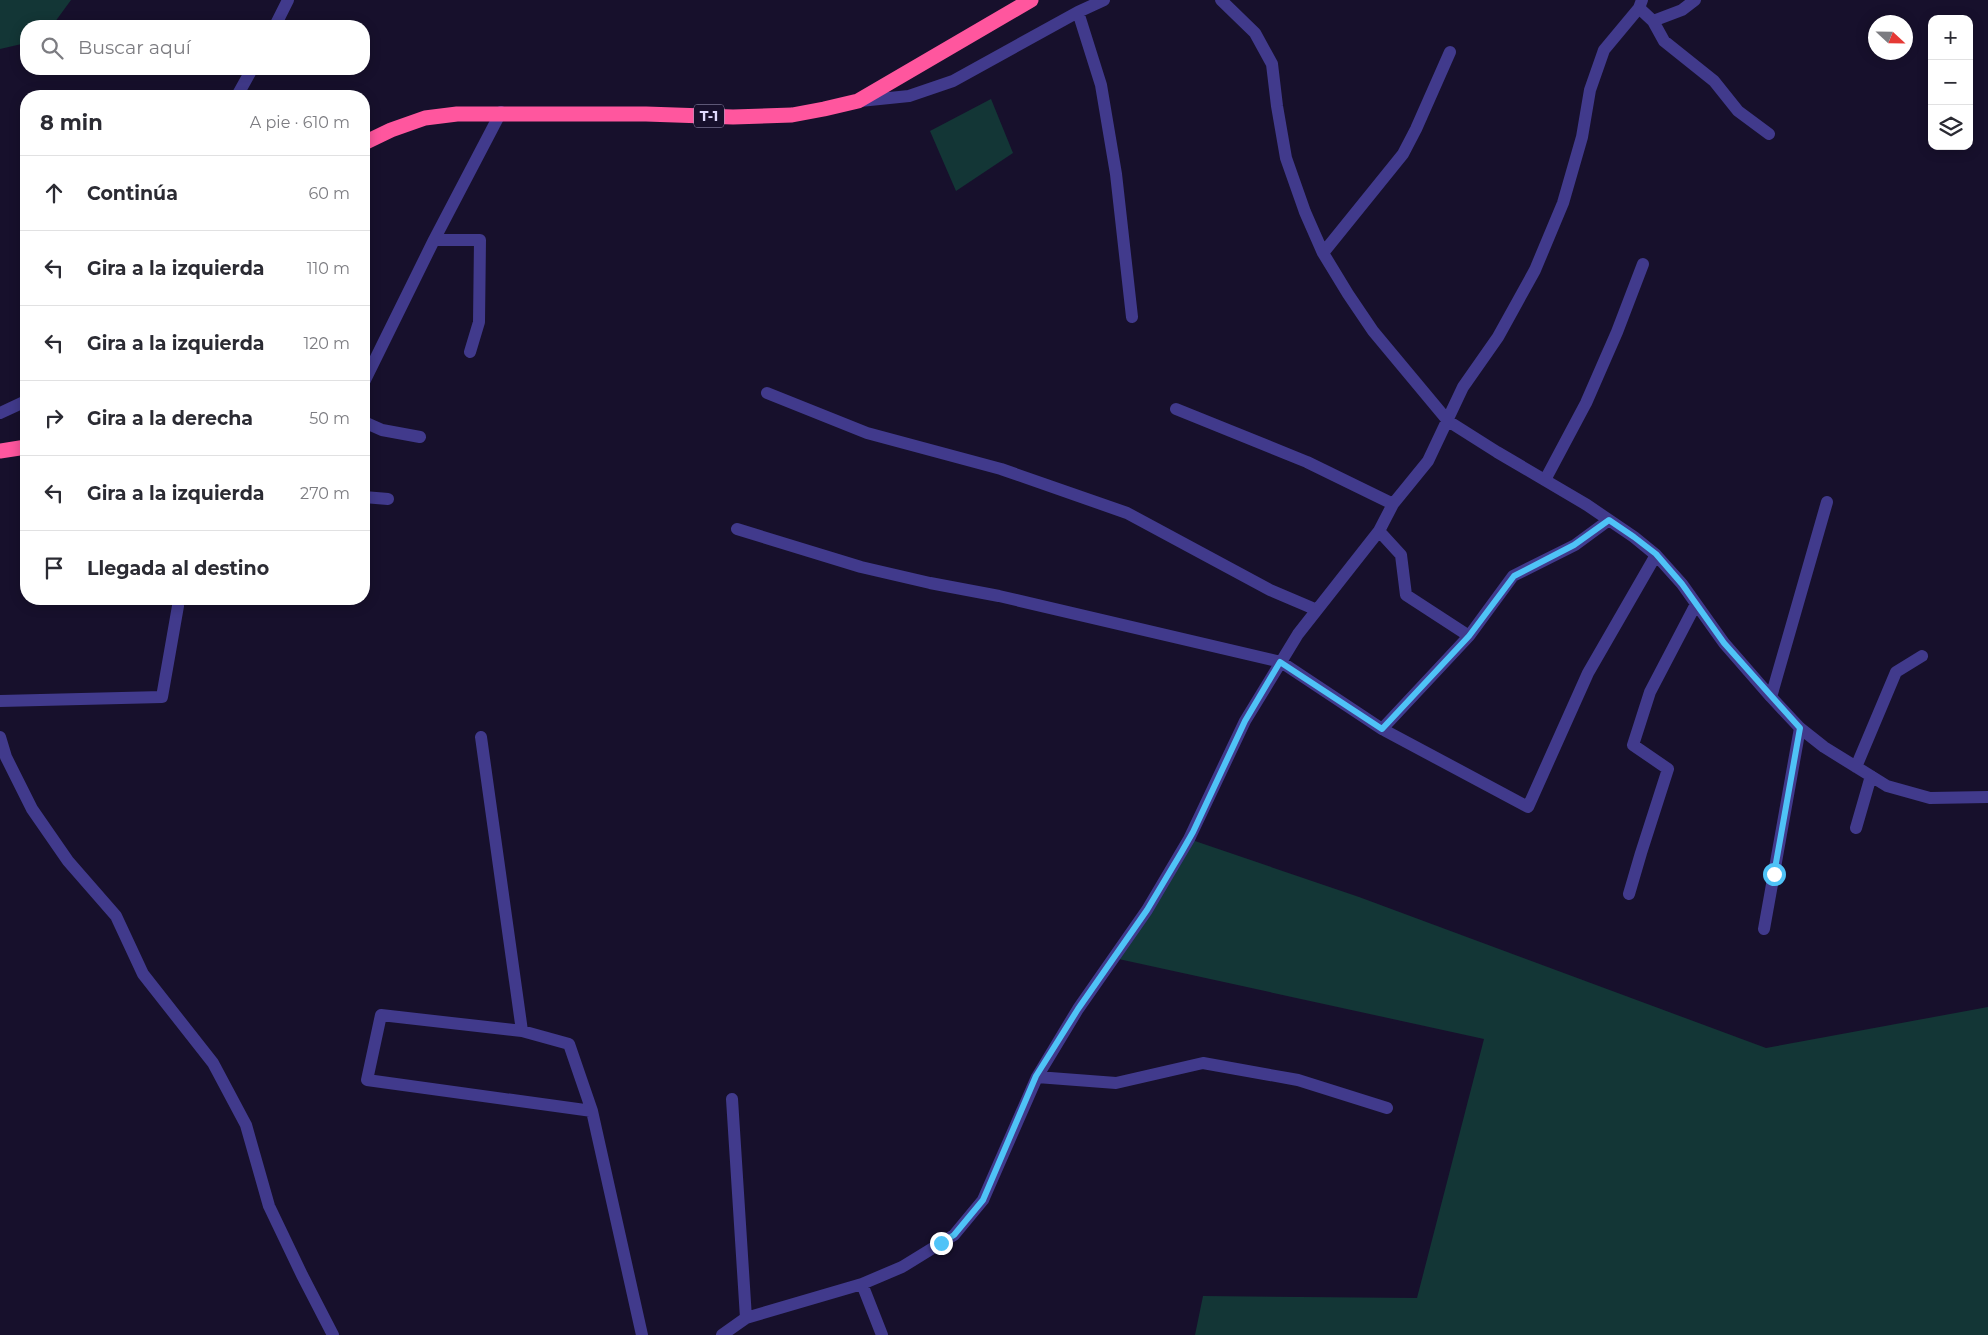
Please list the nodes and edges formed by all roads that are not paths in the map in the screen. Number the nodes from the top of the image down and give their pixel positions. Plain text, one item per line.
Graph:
1 (288, 0) edge
2 (1031, 0) edge
3 (1104, 0) edge
4 (1221, 0) edge
5 (1696, 0) edge
6 (1640, 4) edge
7 (1078, 12) junction
8 (278, 20) edge
9 (1653, 20) junction
10 (1450, 52) dead end
11 (249, 75) edge
12 (240, 90) edge
13 (858, 101) junction
14 (501, 112) junction
15 (1770, 134) dead end
16 (370, 140) edge
17 (434, 240) junction
18 (1323, 253) junction
19 (1643, 264) dead end
20 (1132, 317) dead end
21 (470, 352) dead end
22 (370, 370) edge
23 (767, 393) dead end
24 (20, 403) edge
25 (1176, 409) dead end
26 (0, 413) edge
27 (1448, 421) junction
28 (370, 425) edge
29 (420, 437) dead end
30 (20, 448) edge
31 (0, 451) edge
32 (1545, 480) junction
33 (370, 498) edge
34 (388, 499) dead end
35 (1827, 502) dead end
36 (1393, 504) junction
37 (1609, 520) junction
38 (737, 529) dead end
39 (1379, 531) junction
40 (1656, 554) junction
41 (1696, 604) junction
42 (178, 606) dead end
43 (1317, 610) junction
44 (1469, 636) junction
45 (1922, 656) dead end
46 (1280, 662) junction
47 (1771, 697) junction
48 (0, 701) edge
49 (1800, 728) junction
50 (1382, 729) junction
51 (0, 737) edge
52 (481, 737) dead end
53 (1856, 767) junction
54 (1871, 776) junction
55 (1988, 797) edge
56 (1856, 828) dead end
57 (1630, 894) dead end
58 (1764, 930) dead end
59 (522, 1031) junction
60 (1036, 1076) junction
61 (732, 1099) dead end
62 (1387, 1108) dead end
63 (592, 1111) junction
64 (862, 1284) junction
65 (746, 1318) junction
66 (333, 1335) edge
67 (642, 1335) edge
68 (722, 1335) edge
69 (882, 1335) edge

1 - 8 street
2 - 13 highway, T-1
3 - 7 street
4 - 18 street
5 - 9 street
6 - 9 street
6 - 27 street
7 - 13 street
7 - 20 street
9 - 15 street
10 - 18 street
11 - 12 street
13 - 14 highway, T-1
14 - 16 highway, T-1
14 - 17 street
17 - 21 street
17 - 22 street
18 - 27 street
19 - 32 street
23 - 43 street
24 - 26 street
25 - 36 street
27 - 32 street
27 - 36 street
28 - 29 street
30 - 31 highway
32 - 37 street
33 - 34 street
35 - 47 street
36 - 39 street
37 - 40 street
37 - 44 street
38 - 46 street
39 - 43 street
39 - 44 street
40 - 41 street
40 - 50 street
41 - 47 street
41 - 57 street
42 - 48 street
43 - 46 street
44 - 50 street
45 - 53 street
46 - 50 street
46 - 60 street
47 - 49 street
49 - 53 street
49 - 58 street
51 - 66 street
52 - 59 street
53 - 54 street
54 - 55 street
54 - 56 street
59 - 63 street
59 - 63 street
60 - 62 street
60 - 64 street
61 - 65 street
63 - 67 street
64 - 65 street
64 - 69 street
65 - 68 street

